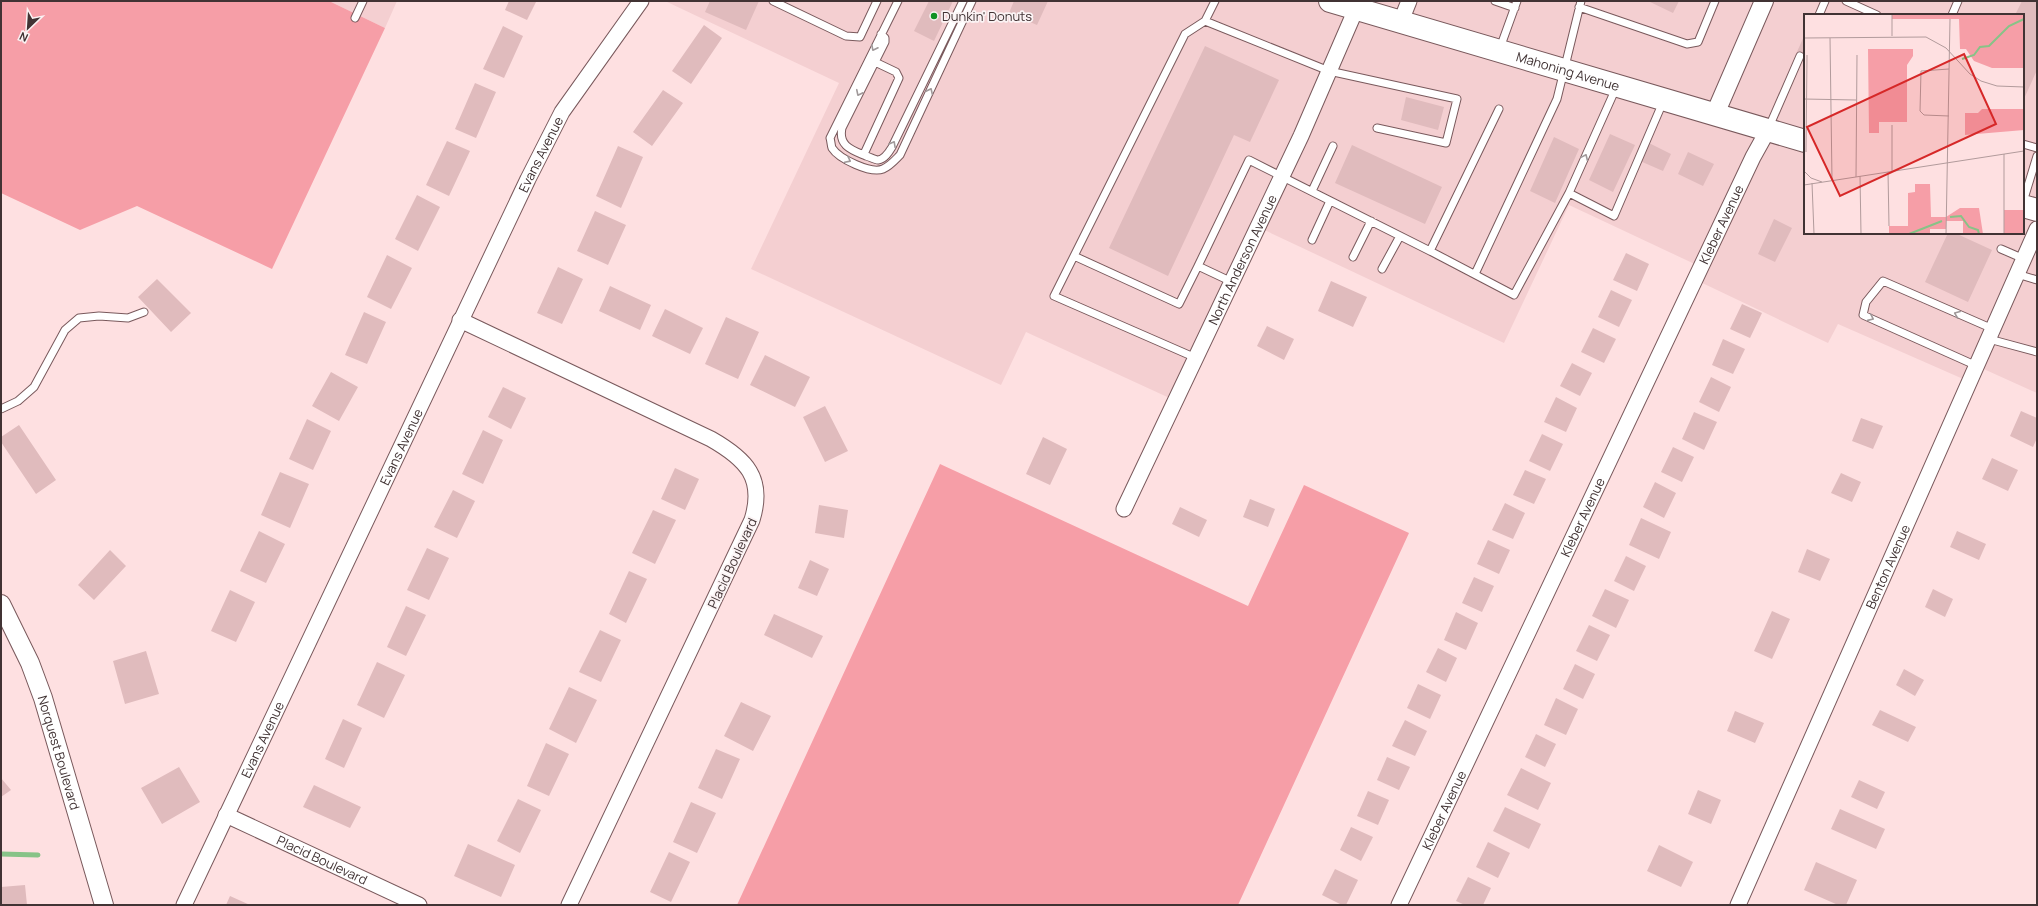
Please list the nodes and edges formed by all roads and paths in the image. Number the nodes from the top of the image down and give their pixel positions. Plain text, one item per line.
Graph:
1 (363, 1) edge
2 (641, 1) edge
3 (774, 1) edge
4 (877, 1) edge
5 (898, 1) edge
6 (963, 1) edge
7 (972, 1) edge
8 (1215, 1) edge
9 (1330, 1) edge
10 (1409, 1) edge
11 (1495, 1) edge
12 (1715, 1) edge
13 (1764, 1) edge
14 (1825, 1) edge
15 (1846, 1) edge
16 (1958, 1) edge
17 (1516, 4) edge
18 (1580, 4) edge
19 (1356, 9) junction
20 (1819, 14) edge
21 (1875, 14) edge
22 (1952, 14) edge
23 (355, 18) dead end
24 (1206, 21) junction
25 (1401, 21) junction
26 (881, 34) junction
27 (1500, 50) junction
28 (1800, 56) dead end
29 (875, 62) junction
30 (1565, 69) junction
31 (1329, 71) junction
32 (1617, 85) junction
33 (1664, 98) junction
34 (1499, 109) dead end
35 (1715, 114) junction
36 (1377, 128) dead end
37 (1768, 130) junction
38 (1804, 141) edge
39 (2024, 144) edge
40 (1333, 146) dead end
41 (2037, 148) edge
42 (864, 154) junction
43 (2037, 156) edge
44 (1282, 176) junction
45 (1312, 191) junction
46 (1569, 193) junction
47 (2024, 199) edge
48 (1330, 201) junction
49 (2024, 206) edge
50 (2037, 210) edge
51 (1371, 221) junction
52 (2037, 229) edge
53 (1400, 236) junction
54 (1312, 240) dead end
55 (2001, 249) dead end
56 (1430, 251) junction
57 (1074, 256) junction
58 (1353, 257) dead end
59 (2024, 259) junction
60 (1198, 266) junction
61 (1382, 269) dead end
62 (1475, 274) junction
63 (2017, 274) junction
64 (2037, 280) edge
65 (1232, 282) junction
66 (144, 312) dead end
67 (460, 320) junction
68 (1991, 334) junction
69 (2037, 352) edge
70 (1196, 358) junction
71 (1976, 366) junction
72 (1, 409) edge
73 (1124, 509) dead end
74 (1, 604) edge
75 (226, 815) junction
76 (104, 905) edge
77 (184, 905) edge
78 (419, 905) edge
79 (569, 905) edge
80 (1399, 905) edge
81 (1738, 905) edge

1 - 23 lane
2 - 67 street, Evans Avenue
3 - 4 lane
5 - 26 lane
42 -> 6 lane
26 -> 7 lane
8 - 24 lane
9 - 19 main road, Mahoning Avenue
10 - 25 street
11 - 17 lane
12 - 18 lane
13 - 35 street
14 - 20 lane
15 - 21 lane
16 - 22 lane
17 - 27 lane
18 - 30 lane
19 - 25 main road, Mahoning Avenue
19 - 31 street, North Anderson Avenue
24 - 31 lane
24 - 57 lane
25 - 27 main road, Mahoning Avenue
26 - 29 lane
27 - 30 main road, Mahoning Avenue
28 - 37 lane
29 -> 42 lane
29 - 42 lane
30 - 32 main road, Mahoning Avenue
30 - 62 lane
31 - 36 lane
31 - 44 street, North Anderson Avenue
32 - 33 main road, Mahoning Avenue
46 -> 32 lane
33 - 35 main road, Mahoning Avenue
33 - 46 lane
34 - 56 lane
35 - 37 main road, Mahoning Avenue
37 - 38 main road, Mahoning Avenue
37 - 80 street, Kleber Avenue
39 - 41 lane
40 - 45 lane
43 - 47 lane
44 - 45 lane
44 - 60 lane
44 - 65 street, North Anderson Avenue
45 - 48 lane
46 - 62 lane
48 - 51 lane
48 - 54 lane
49 - 50 main road
51 - 53 lane
51 - 58 lane
52 - 59 street, Benton Avenue
53 - 56 lane
53 - 61 lane
55 - 59 lane
56 - 62 lane
57 - 60 lane
57 - 70 lane
59 - 63 street, Benton Avenue
60 - 65 lane
63 - 64 lane
63 - 68 street, Benton Avenue
65 - 70 street, North Anderson Avenue
66 - 72 lane
67 - 75 street, Evans Avenue
67 - 79 street, Placid Boulevard
68 - 69 lane
68 - 71 street, Benton Avenue
68 -> 71 lane
70 - 73 street, North Anderson Avenue
71 - 81 street, Benton Avenue
74 - 76 street, Norquest Boulevard
75 - 77 street, Evans Avenue
75 - 78 street, Placid Boulevard

